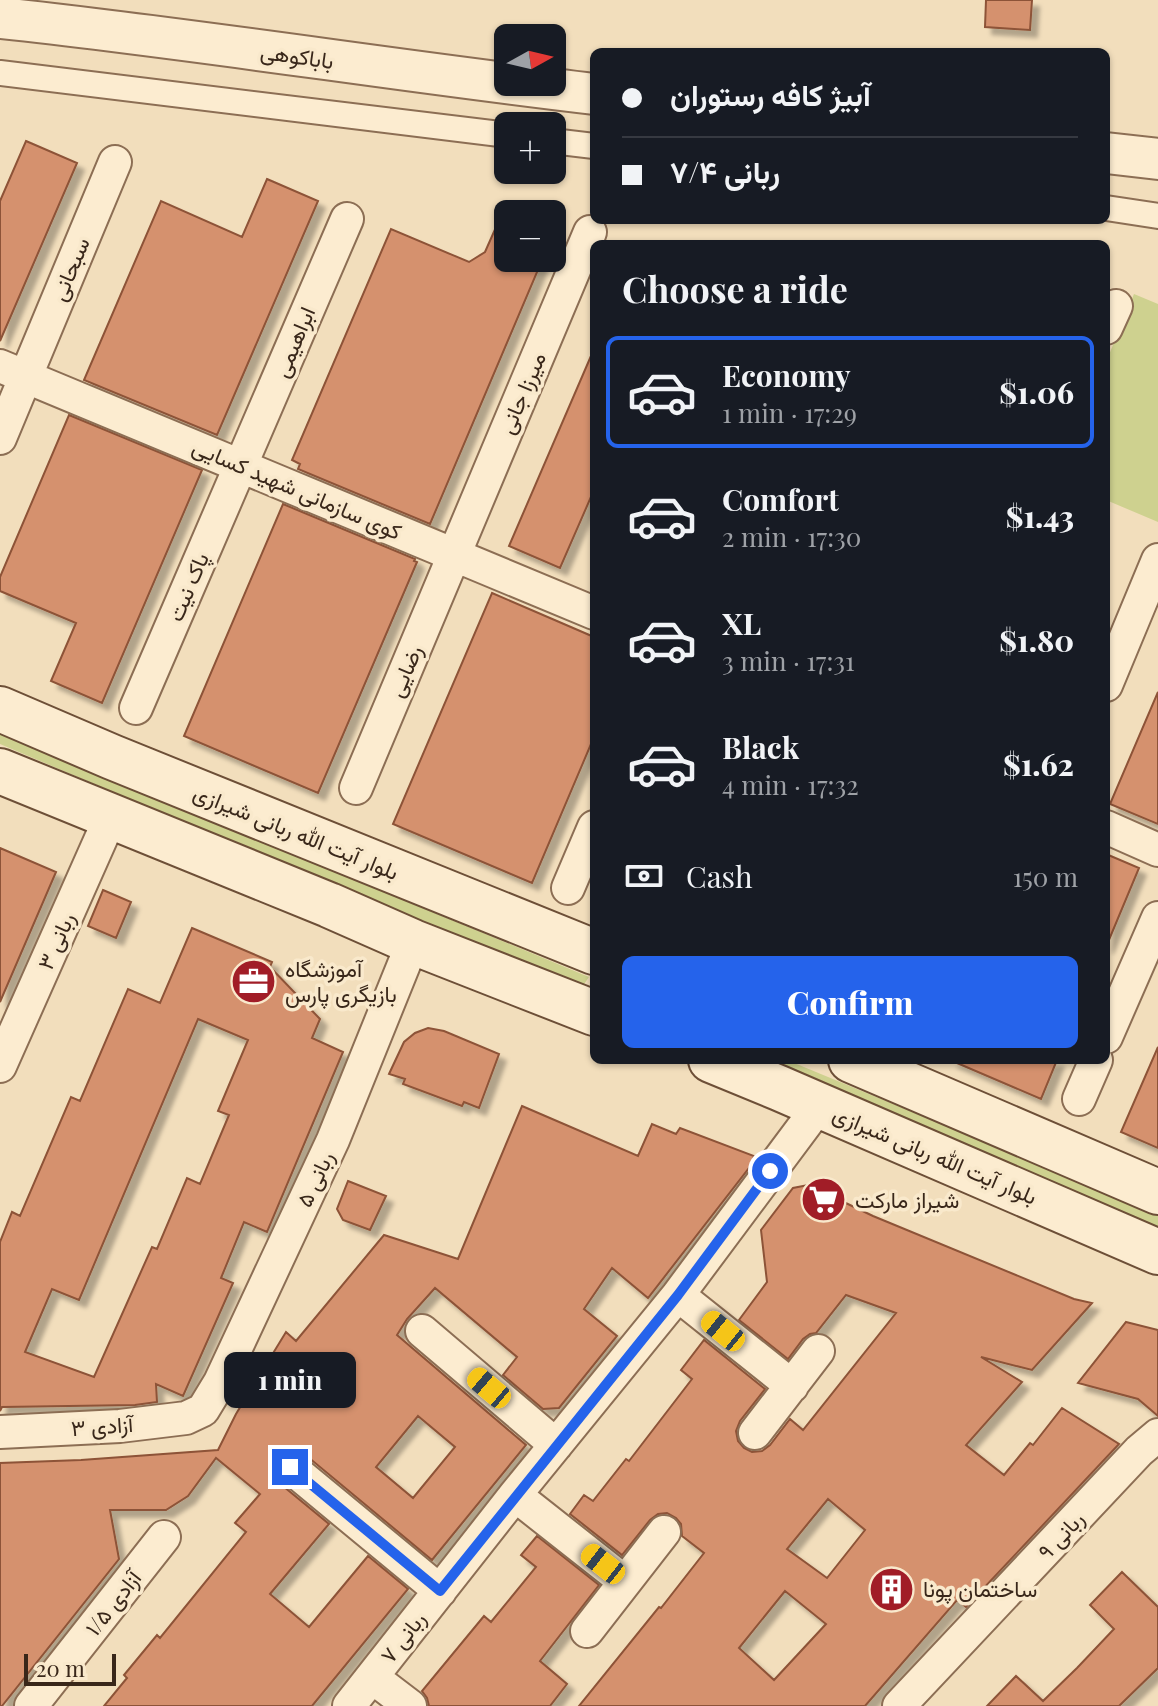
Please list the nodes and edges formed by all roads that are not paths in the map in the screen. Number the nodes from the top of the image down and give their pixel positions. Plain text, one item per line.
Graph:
1 (0, 18) edge
2 (0, 73) edge
3 (590, 94) edge
4 (494, 133) edge
5 (566, 143) edge
6 (590, 146) edge
7 (1110, 153) edge
8 (1158, 159) edge
9 (115, 162) dead end
10 (1110, 209) edge
11 (1158, 216) edge
12 (347, 219) dead end
13 (590, 232) dead end
14 (13, 371) edge
15 (0, 438) edge
16 (241, 465) junction
17 (454, 554) junction
18 (1158, 560) edge
19 (590, 611) edge
20 (1110, 675) edge
21 (136, 708) dead end
22 (0, 709) edge
23 (0, 771) edge
24 (356, 788) dead end
25 (111, 816) junction
26 (1110, 829) edge
27 (590, 836) edge
28 (1158, 850) edge
29 (568, 888) dead end
30 (1158, 918) edge
31 (413, 942) junction
32 (590, 950) edge
33 (590, 1011) edge
34 (1110, 1028) edge
35 (720, 1064) edge
36 (860, 1064) edge
37 (1094, 1064) edge
38 (0, 1066) edge
39 (1079, 1099) dead end
40 (819, 1106) junction
41 (1158, 1192) edge
42 (1158, 1252) edge
43 (678, 1295) junction
44 (422, 1331) dead end
45 (818, 1351) dead end
46 (792, 1386) junction
47 (203, 1410) joint
48 (0, 1432) edge
49 (755, 1433) dead end
50 (1158, 1435) edge
51 (556, 1445) junction
52 (290, 1467) dead end
53 (515, 1495) junction
54 (664, 1532) dead end
55 (164, 1537) dead end
56 (624, 1581) junction
57 (440, 1591) junction
58 (587, 1631) dead end
59 (372, 1677) junction
60 (31, 1706) edge
61 (349, 1706) edge
62 (410, 1706) edge
63 (899, 1706) edge

1 - 3 street, باباکوهی
2 - 4 street
5 - 6 street
7 - 8 street
9 - 14 street, سبحانی
10 - 11 street
12 - 16 street, ابراهیمی
13 - 17 street, میرزا جانی
14 - 15 street, سبحانی
14 - 16 street, کوی سازمانی شهید کسایی
16 - 17 street, کوی سازمانی شهید کسایی
16 - 21 street, پاک نیت
17 - 19 street, کوی سازمانی شهید کسایی
17 - 24 street, رضایی
18 - 20 street
22 - 32 main road, بلوار آیت الله ربانی شیرازی
23 - 25 main road
25 - 31 main road
25 - 38 street, ربانی ۳
26 - 28 street
27 - 29 street
30 - 34 street
31 - 33 main road
31 - 47 street, ربانی ۵
35 - 40 main road, بلوار آیت الله ربانی شیرازی
36 - 41 main road
37 - 39 street
40 - 42 main road, بلوار آیت الله ربانی شیرازی
40 - 43 street, ربانی ۷
43 - 46 street
43 - 51 street, ربانی ۷
44 - 51 street
45 - 46 street
46 - 49 street
47 - 48 street, ۳ آزادی
50 - 63 street, ربانی ۹
51 - 53 street, ربانی ۷
52 - 57 street
53 - 56 street
53 - 57 street, ربانی ۷
54 - 56 street
55 - 60 street, آزادی ۱/۵
56 - 58 street
57 - 59 street, ربانی ۷
59 - 61 street, ربانی ۷
59 - 62 street

